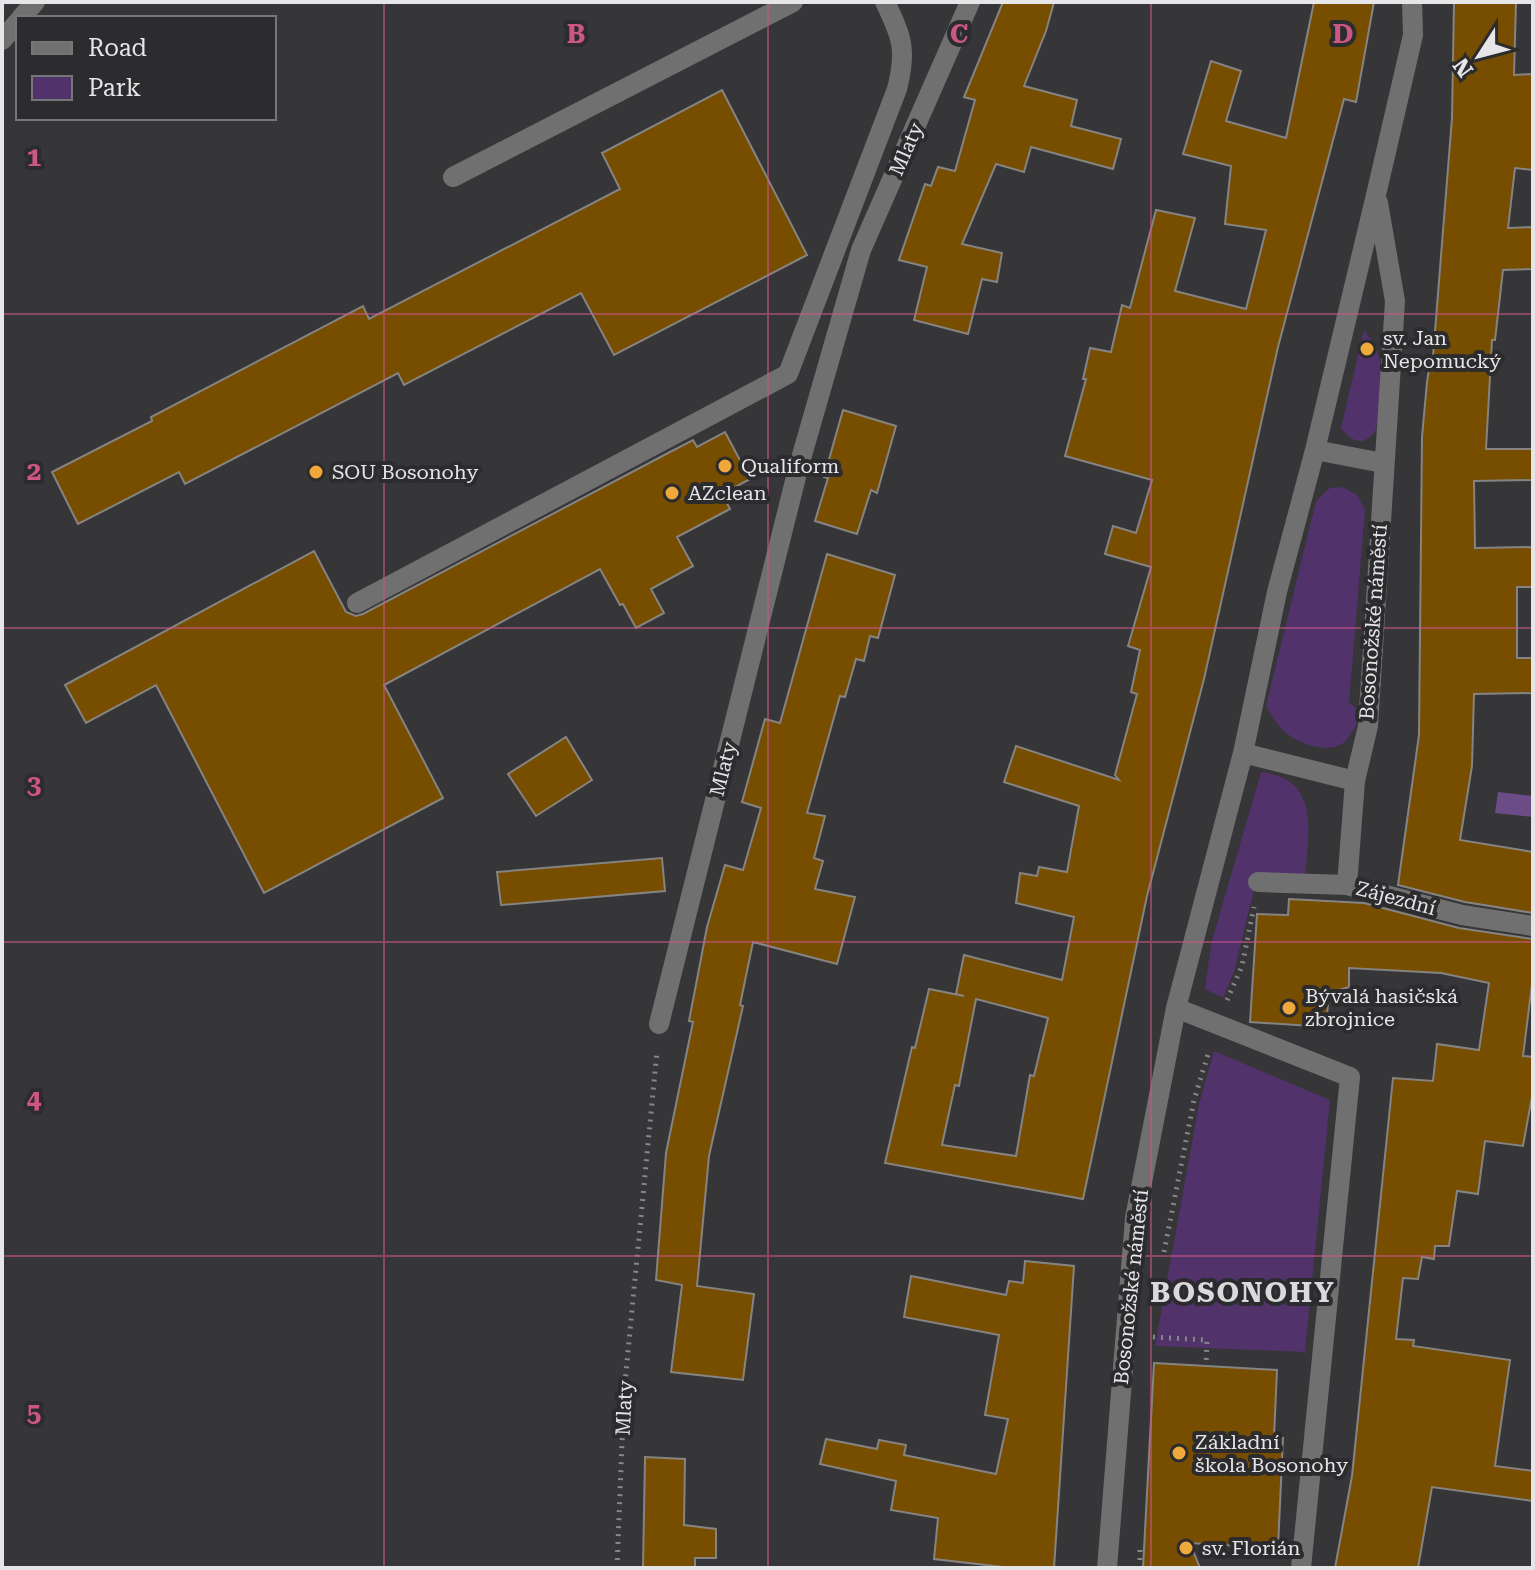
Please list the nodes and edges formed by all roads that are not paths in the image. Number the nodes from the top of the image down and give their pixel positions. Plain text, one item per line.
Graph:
1 (793, 2) edge
2 (885, 2) edge
3 (970, 2) edge
4 (1412, 2) edge
5 (16, 24) edge
6 (2, 40) edge
7 (453, 177) dead end
8 (1376, 195) junction
9 (1315, 450) junction
10 (1383, 463) junction
11 (357, 603) dead end
12 (1243, 753) junction
13 (1355, 781) junction
14 (1258, 882) road end
15 (1347, 885) junction
16 (1533, 926) edge
17 (1176, 1008) junction
18 (659, 1024) road end
19 (1107, 1568) edge
20 (1301, 1568) edge

1 - 7 street
2 - 11 street
3 - 18 street, Mlaty
4 - 8 street, Bosonožské náměstí
5 - 6 street
8 - 9 street, Bosonožské náměstí
8 - 10 street, Bosonožské náměstí
9 - 10 street
9 - 12 street, Bosonožské náměstí
10 - 13 street, Bosonožské náměstí
12 - 13 street
12 - 17 street, Bosonožské náměstí
13 - 15 street, Bosonožské náměstí
14 - 15 street, Zájezdní
15 - 16 street, Zájezdní
17 - 19 street, Bosonožské náměstí
17 - 20 street

